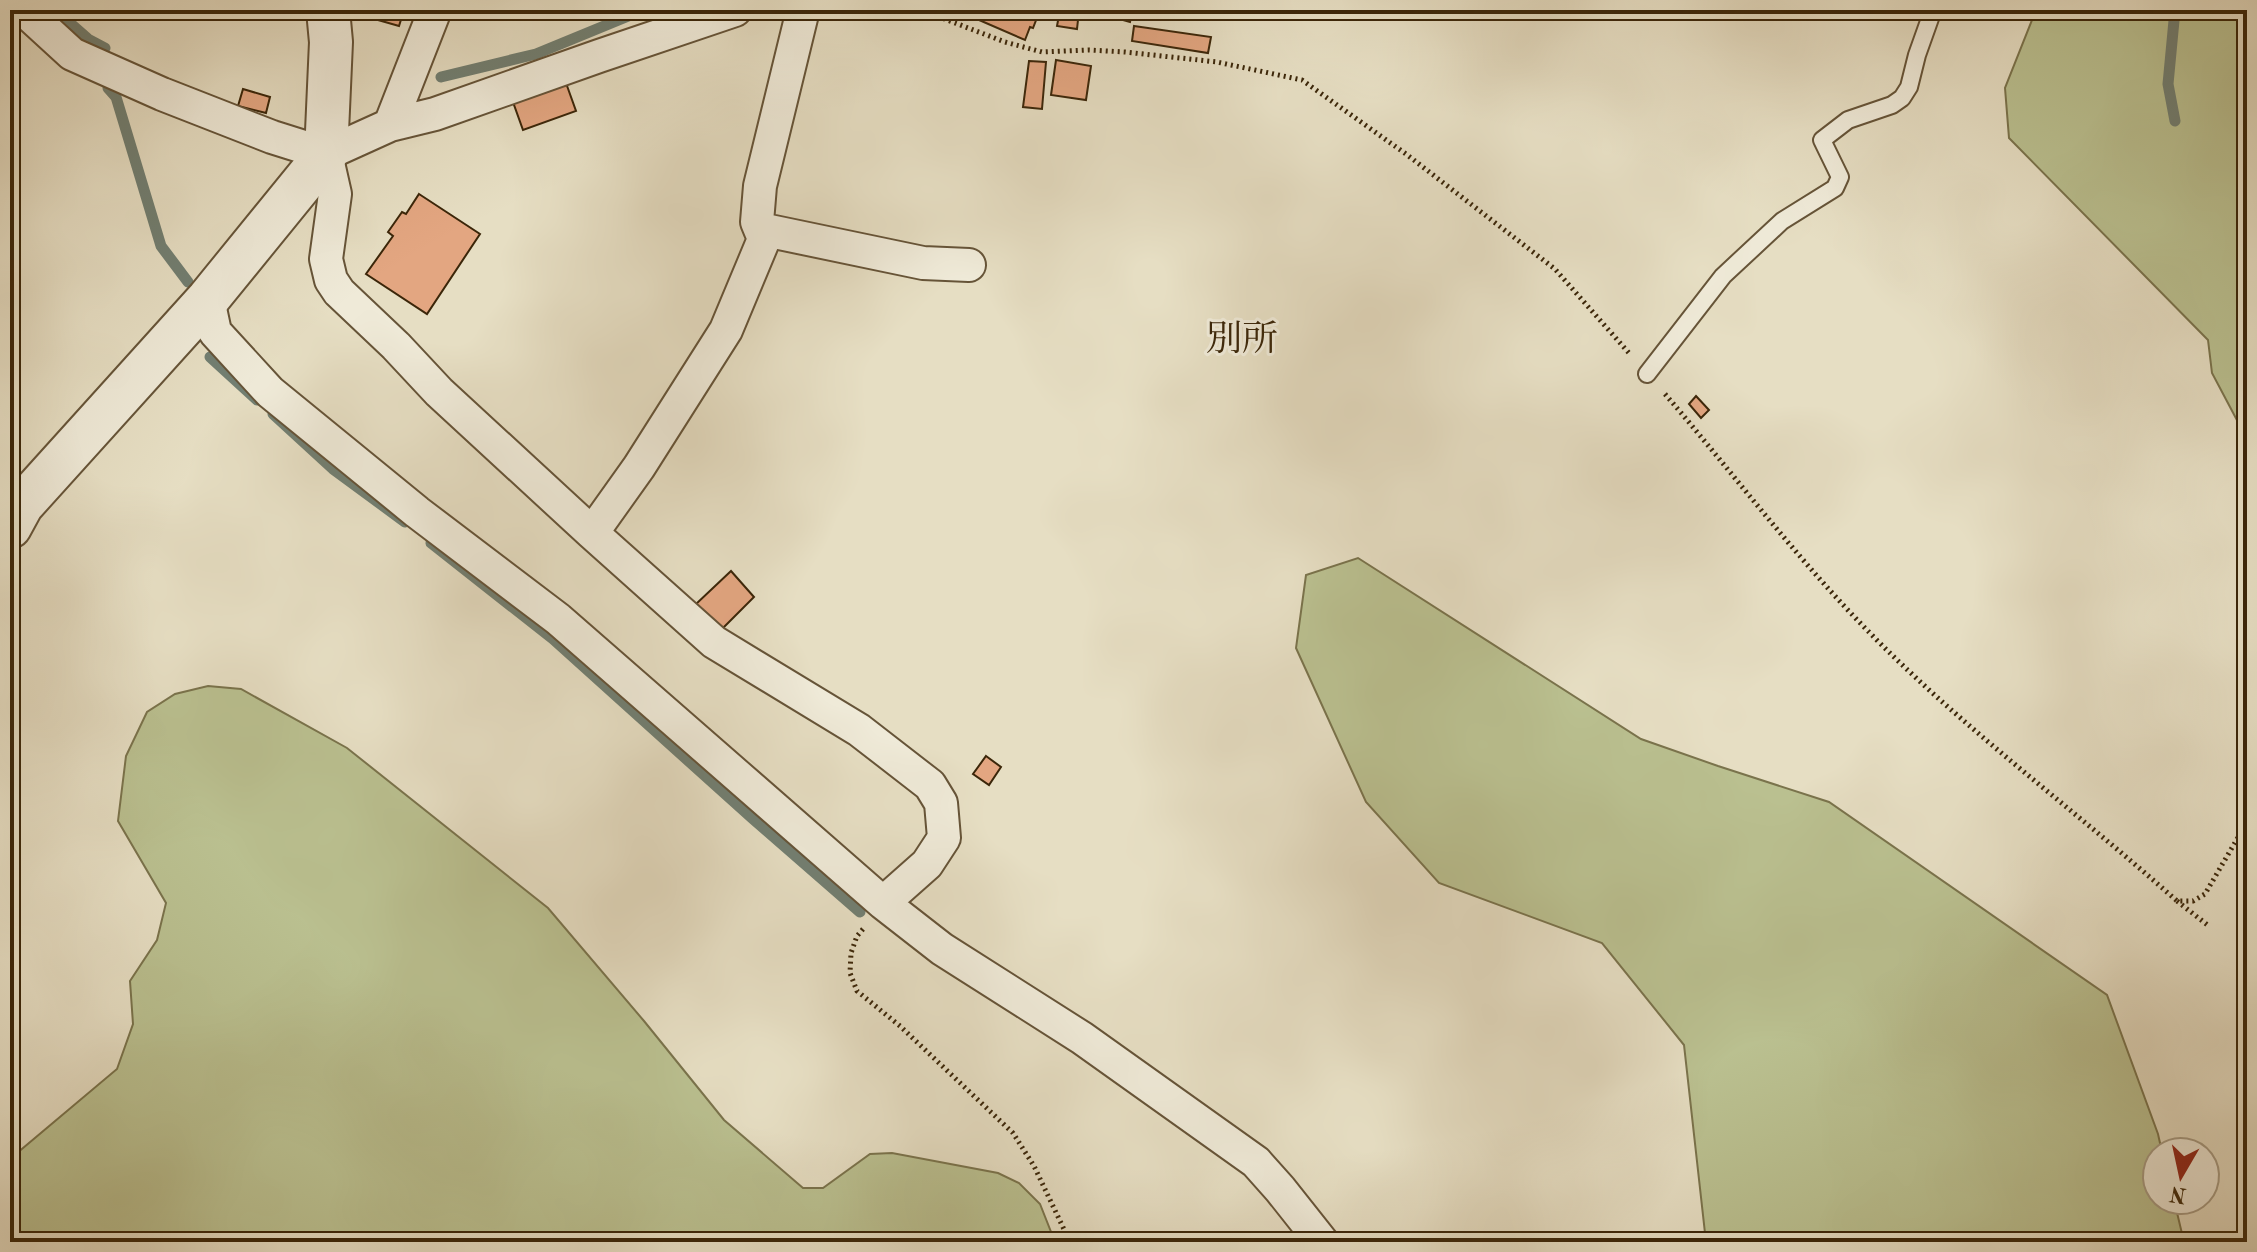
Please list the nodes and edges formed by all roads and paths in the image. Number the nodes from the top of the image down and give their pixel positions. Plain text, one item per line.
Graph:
1 (24, 10) edge
2 (328, 10) edge
3 (435, 10) edge
4 (735, 10) edge
5 (803, 10) edge
6 (921, 10) edge
7 (1933, 10) edge
8 (390, 125) junction
9 (326, 154) junction
10 (760, 229) junction
11 (969, 265) dead end
12 (208, 299) junction
13 (1647, 374) junction
14 (10, 527) edge
15 (592, 533) junction
16 (2247, 822) edge
17 (2177, 901) junction
18 (883, 903) junction
19 (2210, 927) dead end
20 (1070, 1242) edge
21 (1322, 1242) edge

1 - 9 street
2 - 9 street
3 - 8 street
4 - 8 street
5 - 10 street
6 - 13 path
7 - 13 lane
8 - 9 street
9 - 12 street
9 - 15 street
10 - 11 street
10 - 15 street
12 - 14 street
12 - 18 street
13 - 17 path
15 - 18 street
16 - 17 path
17 - 19 path
18 - 20 path
18 - 21 street

